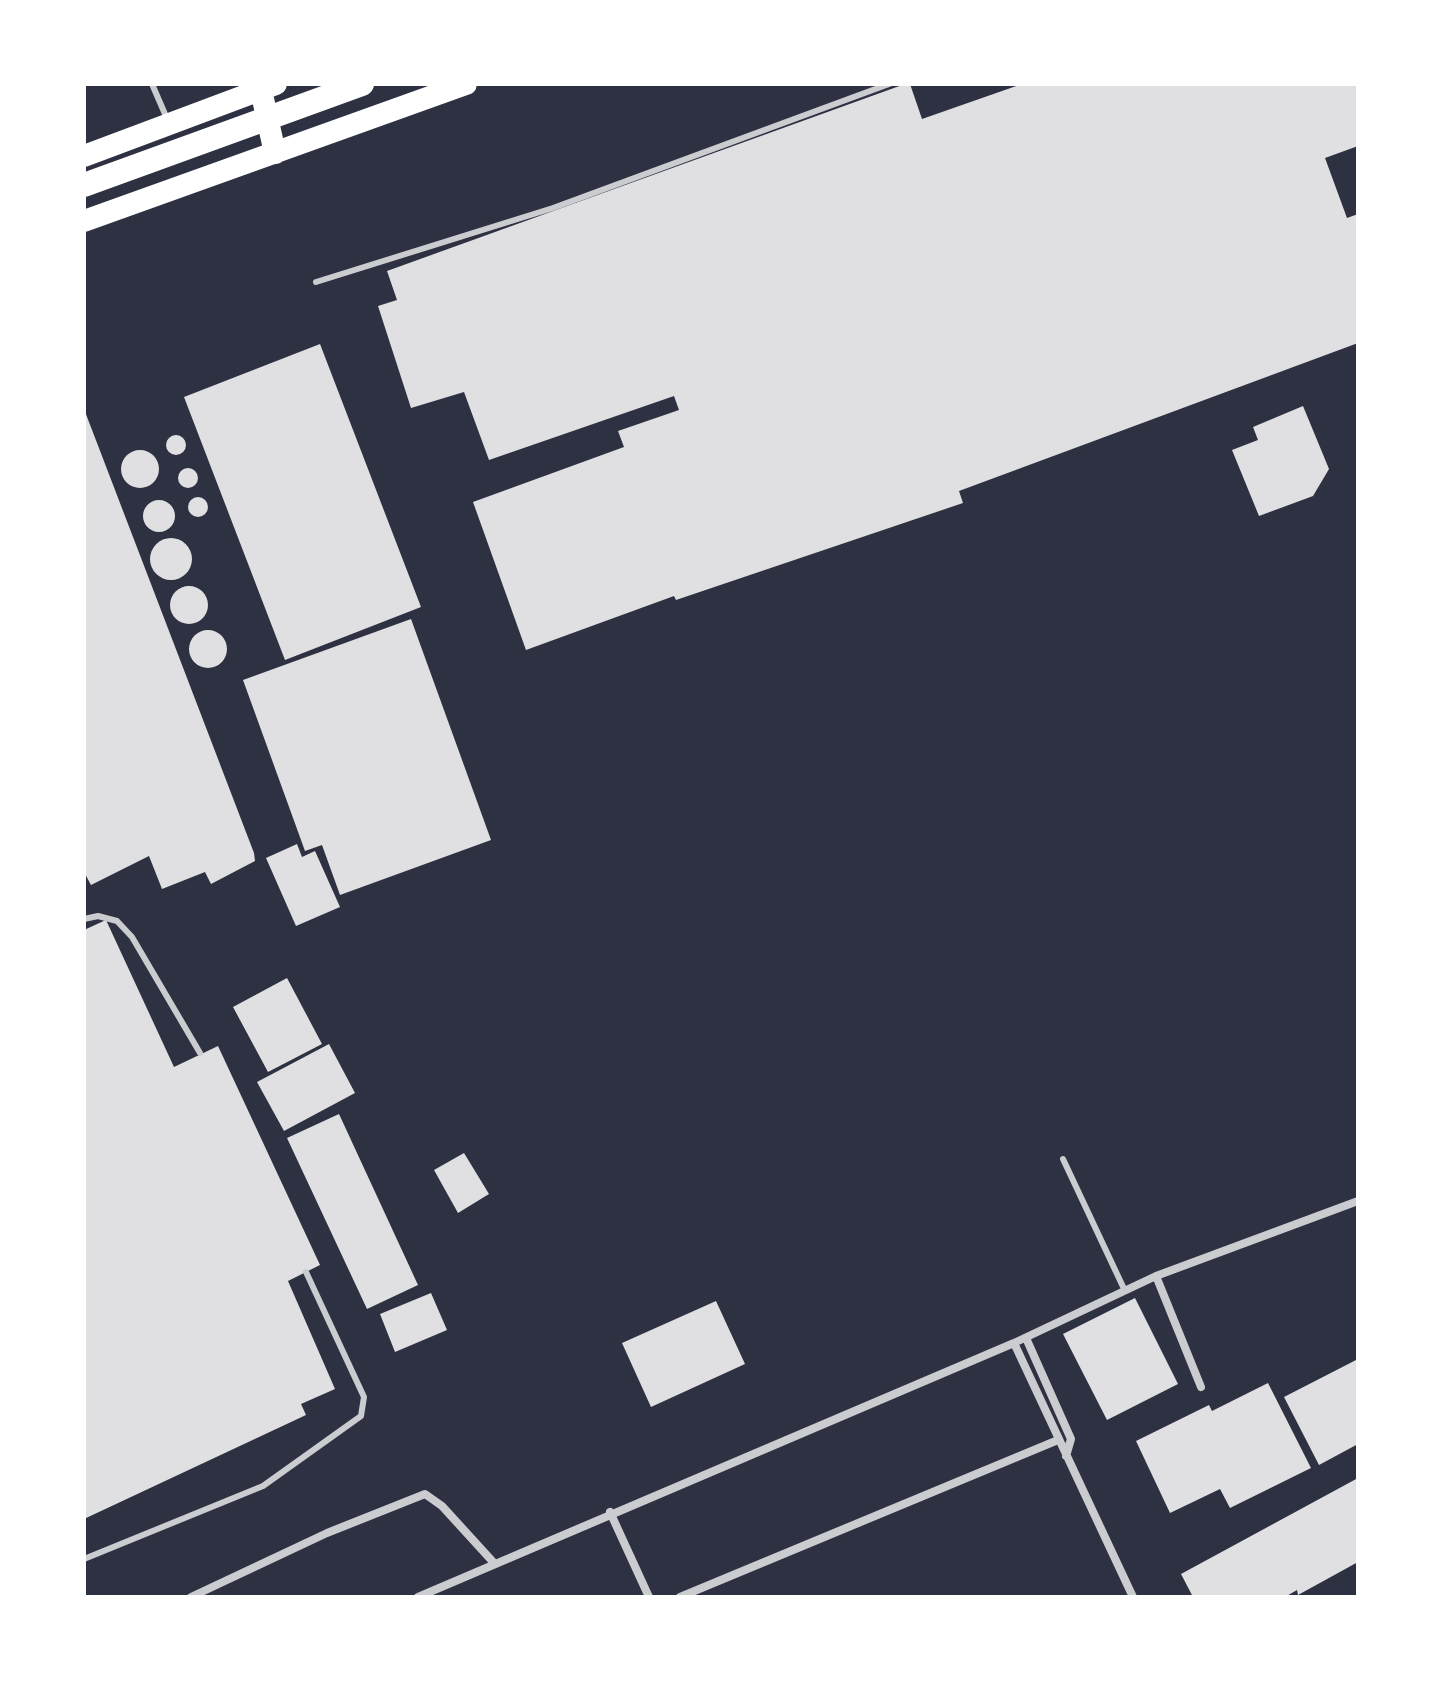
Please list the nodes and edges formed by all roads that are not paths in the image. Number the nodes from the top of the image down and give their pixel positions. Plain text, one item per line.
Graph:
1 (152, 84) edge
2 (362, 84) edge
3 (466, 84) edge
4 (889, 84) edge
5 (269, 87) edge
6 (169, 124) junction
7 (275, 153) junction
8 (84, 156) edge
9 (84, 185) edge
10 (84, 221) edge
11 (316, 282) dead end
12 (84, 919) edge
13 (200, 1053) dead end
14 (1063, 1159) dead end
15 (1358, 1201) edge
16 (306, 1272) dead end
17 (1156, 1276) junction
18 (1125, 1291) junction
19 (1026, 1338) junction
20 (1014, 1343) junction
21 (1201, 1387) dead end
22 (1058, 1440) junction
23 (1066, 1456) junction
24 (610, 1512) junction
25 (84, 1559) edge
26 (494, 1563) junction
27 (191, 1597) edge
28 (418, 1597) edge
29 (649, 1597) edge
30 (680, 1597) edge
31 (1133, 1597) edge

1 - 6 lane
2 - 9 highway
3 - 7 highway
4 - 11 lane
5 - 6 highway
5 - 7 highway
6 - 8 highway
7 - 10 highway
12 - 13 lane
14 - 18 lane
15 - 17 street
16 - 25 lane
17 - 18 street
17 - 21 street
18 - 19 street
19 - 20 street
19 - 23 street
20 - 22 street
20 - 24 street
22 - 23 street
22 - 30 street
23 - 31 street
24 - 26 street
24 - 29 street
26 - 27 street
26 - 28 street

